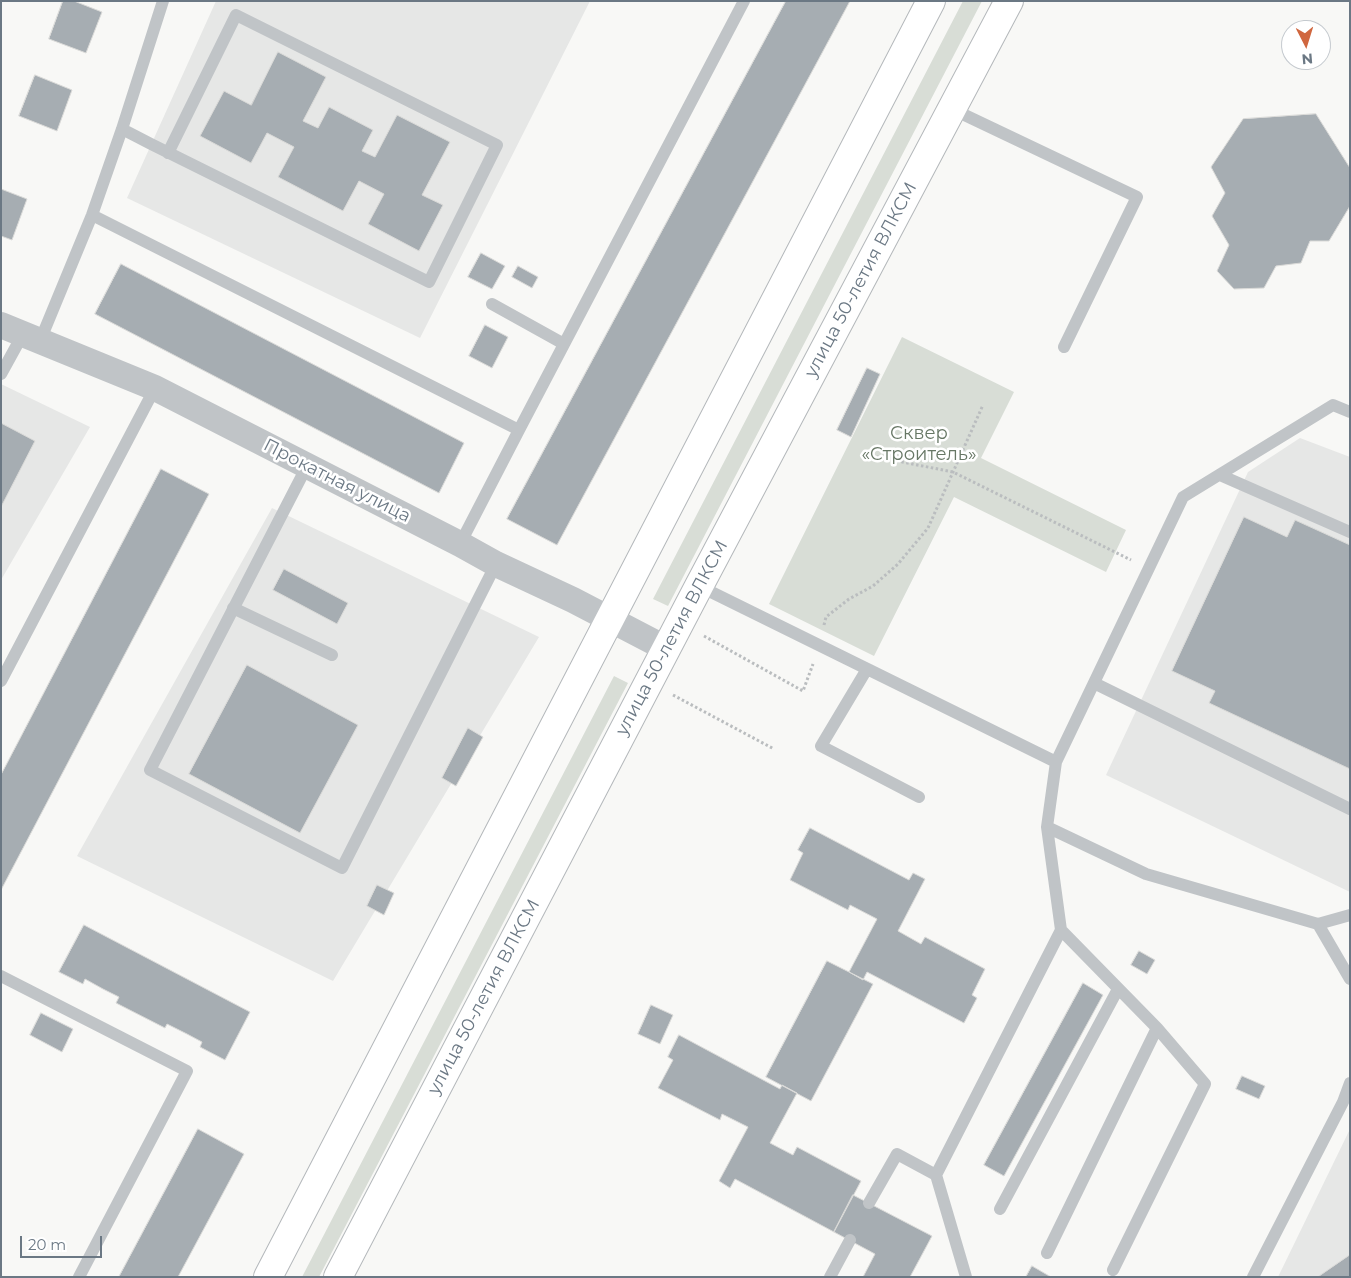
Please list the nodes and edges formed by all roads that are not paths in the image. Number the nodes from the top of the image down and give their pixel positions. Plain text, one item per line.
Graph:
1 (163, 1) edge
2 (744, 1) edge
3 (931, 1) edge
4 (1009, 1) edge
5 (952, 109) junction
6 (122, 129) junction
7 (168, 153) junction
8 (92, 215) junction
9 (492, 304) dead end
10 (21, 333) edge
11 (564, 344) junction
12 (1064, 347) dead end
13 (1, 374) edge
14 (155, 388) junction
15 (1350, 412) edge
16 (519, 430) junction
17 (307, 466) junction
18 (1220, 475) junction
19 (1350, 532) edge
20 (460, 544) junction
21 (496, 564) junction
22 (699, 586) junction
23 (233, 608) junction
24 (609, 619) junction
25 (667, 648) junction
26 (332, 655) dead end
27 (867, 669) junction
28 (1, 681) edge
29 (1094, 683) junction
30 (1056, 762) junction
31 (919, 798) dead end
32 (1350, 809) edge
33 (1047, 827) junction
34 (1350, 915) edge
35 (1318, 924) junction
36 (1061, 930) junction
37 (1, 976) edge
38 (1350, 979) edge
39 (1118, 989) junction
40 (1157, 1028) junction
41 (1350, 1083) edge
42 (936, 1175) junction
43 (869, 1203) dead end
44 (1000, 1209) dead end
45 (850, 1240) dead end
46 (1047, 1253) dead end
47 (1113, 1270) dead end
48 (78, 1277) edge
49 (268, 1277) edge
50 (338, 1277) edge
51 (830, 1277) edge
52 (966, 1277) edge
53 (1253, 1277) edge

1 - 6 lane
2 - 11 lane
3 - 24 main road
4 - 5 main road, улица 50-летия ВЛКСМ
5 - 12 lane
5 - 22 main road, улица 50-летия ВЛКСМ
6 - 7 lane
6 - 8 lane
7 - 7 lane
8 - 10 lane
8 - 16 lane
9 - 11 lane
10 - 13 lane
10 - 14 street, Прокатная улица
11 - 16 lane
14 - 17 street, Прокатная улица
14 - 28 lane
15 - 18 lane
16 - 20 lane
17 - 20 street, Прокатная улица
17 - 23 lane
18 - 19 lane
18 - 29 lane
20 - 21 street, Прокатная улица
21 - 23 lane
21 - 24 street, Прокатная улица
22 - 25 main road, улица 50-летия ВЛКСМ
22 - 27 lane
23 - 26 lane
24 - 25 street, Прокатная улица
24 - 49 main road
25 - 50 main road, улица 50-летия ВЛКСМ
27 - 30 lane
27 - 31 lane
29 - 30 lane
29 - 32 lane
30 - 33 lane
33 - 35 lane
33 - 36 lane
34 - 35 lane
35 - 38 lane
36 - 39 lane
36 - 42 lane
37 - 48 lane
39 - 40 lane
39 - 44 lane
40 - 46 lane
40 - 47 lane
41 - 53 lane
42 - 43 lane
42 - 52 lane
45 - 51 lane

